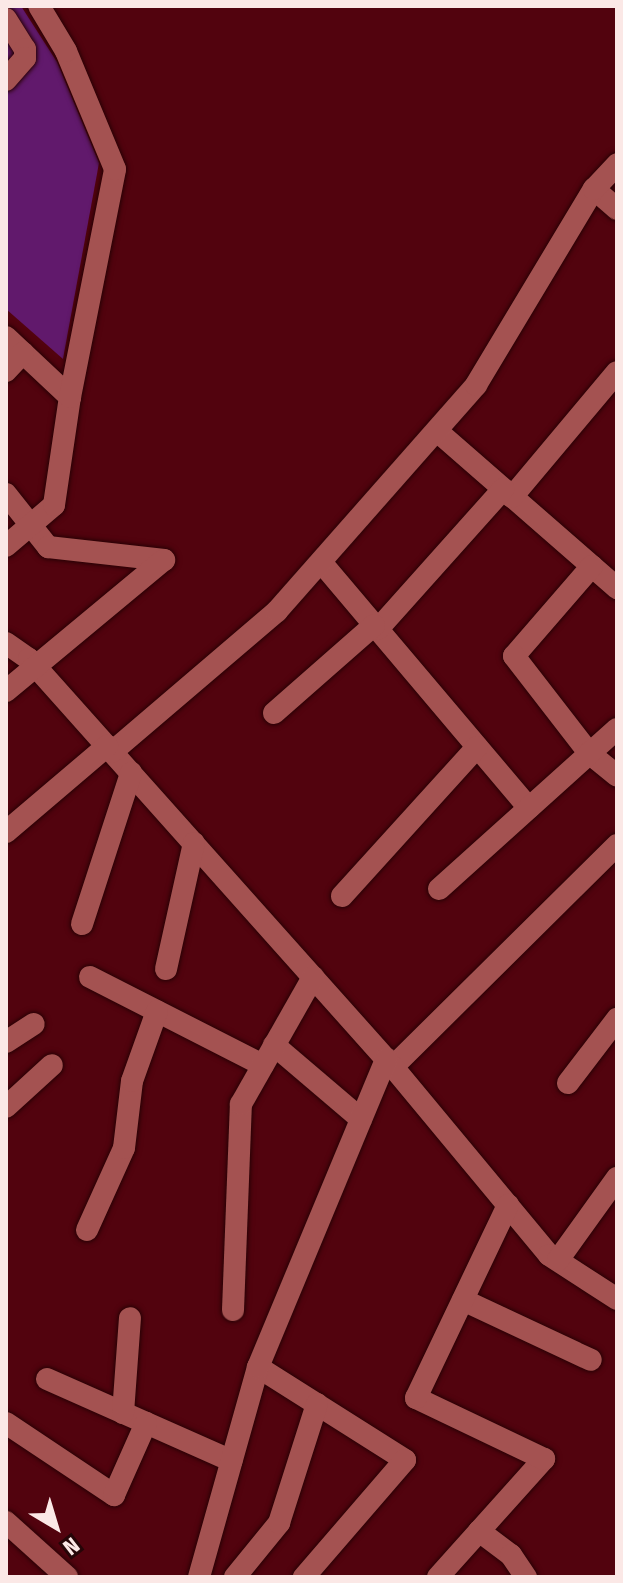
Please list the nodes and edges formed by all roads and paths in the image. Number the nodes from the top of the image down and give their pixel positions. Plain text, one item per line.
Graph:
1 (39, 6) edge
2 (6, 19) edge
3 (6, 80) edge
4 (617, 164) edge
5 (594, 189) junction
6 (617, 209) edge
7 (6, 337) edge
8 (23, 353) junction
9 (6, 371) edge
10 (617, 372) edge
11 (70, 397) junction
12 (437, 431) junction
13 (508, 493) junction
14 (6, 494) edge
15 (31, 525) junction
16 (6, 546) edge
17 (321, 562) junction
18 (592, 566) junction
19 (617, 588) edge
20 (376, 627) junction
21 (6, 643) edge
22 (36, 666) junction
23 (6, 691) edge
24 (274, 713) dead end
25 (617, 729) edge
26 (477, 747) junction
27 (110, 749) junction
28 (589, 753) junction
29 (131, 773) junction
30 (617, 776) edge
31 (529, 808) junction
32 (6, 832) edge
33 (194, 843) junction
34 (617, 845) edge
35 (439, 889) dead end
36 (342, 896) dead end
37 (82, 924) dead end
38 (166, 969) dead end
39 (90, 977) dead end
40 (313, 977) junction
41 (157, 1011) junction
42 (617, 1019) edge
43 (34, 1024) dead end
44 (6, 1042) edge
45 (268, 1055) junction
46 (389, 1063) junction
47 (52, 1065) dead end
48 (568, 1083) dead end
49 (6, 1107) edge
50 (361, 1119) junction
51 (617, 1178) edge
52 (508, 1205) junction
53 (87, 1230) dead end
54 (558, 1260) junction
55 (617, 1299) edge
56 (463, 1300) junction
57 (233, 1310) dead end
58 (130, 1318) dead end
59 (591, 1360) dead end
60 (258, 1367) junction
61 (47, 1379) dead end
62 (317, 1404) junction
63 (123, 1413) junction
64 (6, 1423) edge
65 (146, 1423) junction
66 (232, 1461) junction
67 (6, 1522) edge
68 (479, 1531) junction
69 (67, 1577) edge
70 (199, 1577) edge
71 (235, 1577) edge
72 (304, 1577) edge
73 (438, 1577) edge
74 (526, 1577) edge

1 - 11 street
2 - 3 street
4 - 5 street
5 - 6 street
5 - 12 street
7 - 8 street
8 - 9 street
8 - 11 street
10 - 13 street
11 - 15 street
12 - 13 street
12 - 17 street
13 - 18 street
13 - 20 street
14 - 15 street
15 - 16 street
15 - 22 street
17 - 20 street
17 - 27 street
18 - 19 street
18 - 28 street
20 - 24 street
20 - 26 street
21 - 22 street
22 - 23 street
22 - 27 street
25 - 28 street
26 - 31 street
26 - 36 street
27 - 29 street
27 - 32 street
28 - 30 street
28 - 31 street
29 - 33 street
29 - 37 street
31 - 35 street
33 - 38 street
33 - 40 street
34 - 46 street
39 - 41 street
40 - 45 street
40 - 46 street
41 - 45 street
41 - 53 street
42 - 48 street
43 - 44 street
45 - 50 street
45 - 57 street
46 - 50 street
46 - 52 street
47 - 49 street
50 - 60 street
51 - 54 street
52 - 54 street
52 - 56 street
54 - 55 street
56 - 59 street
56 - 68 street
58 - 63 street
60 - 62 street
60 - 66 street
61 - 63 street
62 - 71 street
62 - 72 street
63 - 65 street
64 - 65 street
65 - 66 street
66 - 70 street
67 - 69 street
68 - 73 street
68 - 74 street

